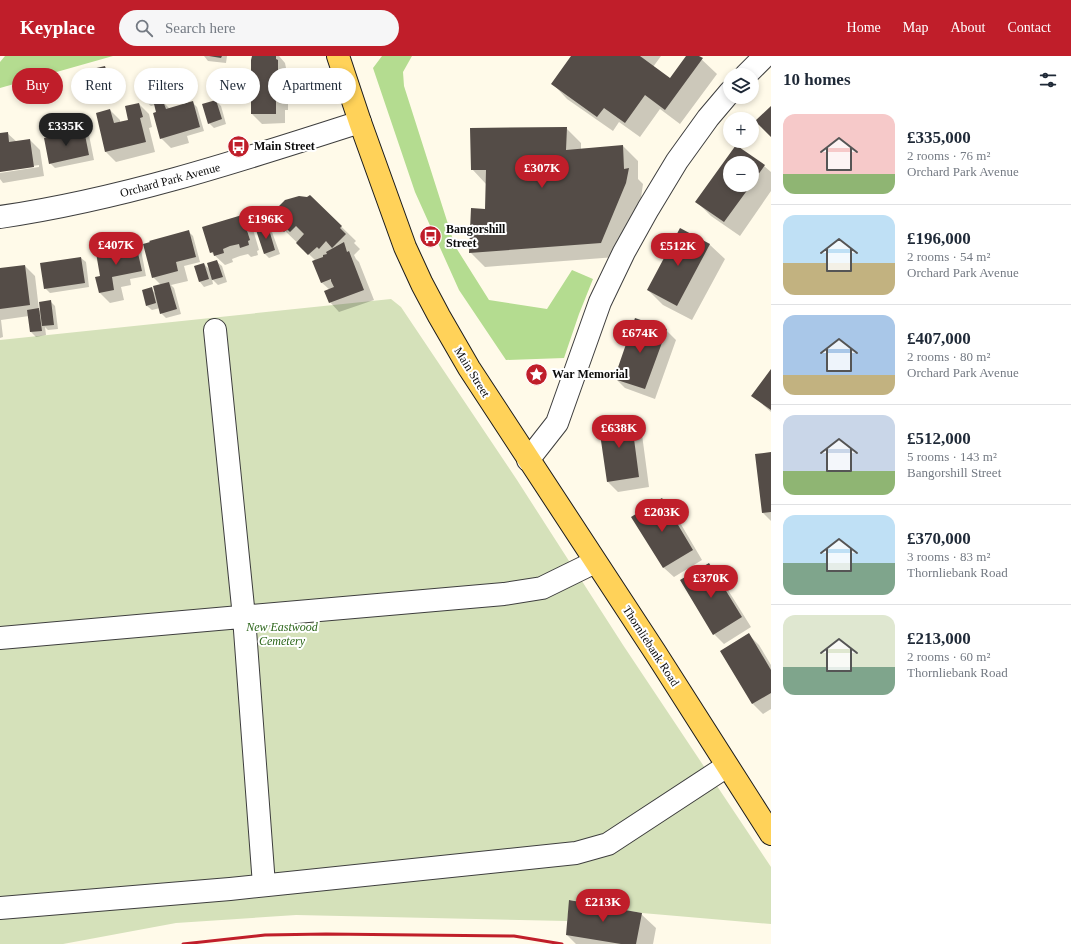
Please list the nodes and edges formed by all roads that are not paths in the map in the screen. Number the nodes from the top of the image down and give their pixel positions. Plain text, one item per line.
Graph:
1 (338, 56) edge
2 (765, 56) edge
3 (753, 68) edge
4 (723, 100) edge
5 (360, 122) junction
6 (0, 217) edge
7 (215, 330) dead end
8 (528, 460) junction
9 (595, 562) junction
10 (244, 617) junction
11 (0, 638) edge
12 (728, 766) junction
13 (771, 834) edge
14 (264, 885) junction
15 (0, 908) edge

1 - 5 main road, Main Street
2 - 3 street
4 - 8 street
5 - 6 street, Orchard Park Avenue
5 - 8 main road, Main Street
7 - 10 street
8 - 9 main road, Thornliebank Road
9 - 10 street
9 - 12 main road, Thornliebank Road
10 - 11 street
10 - 14 street
12 - 13 main road, Thornliebank Road
12 - 14 street
14 - 15 street

